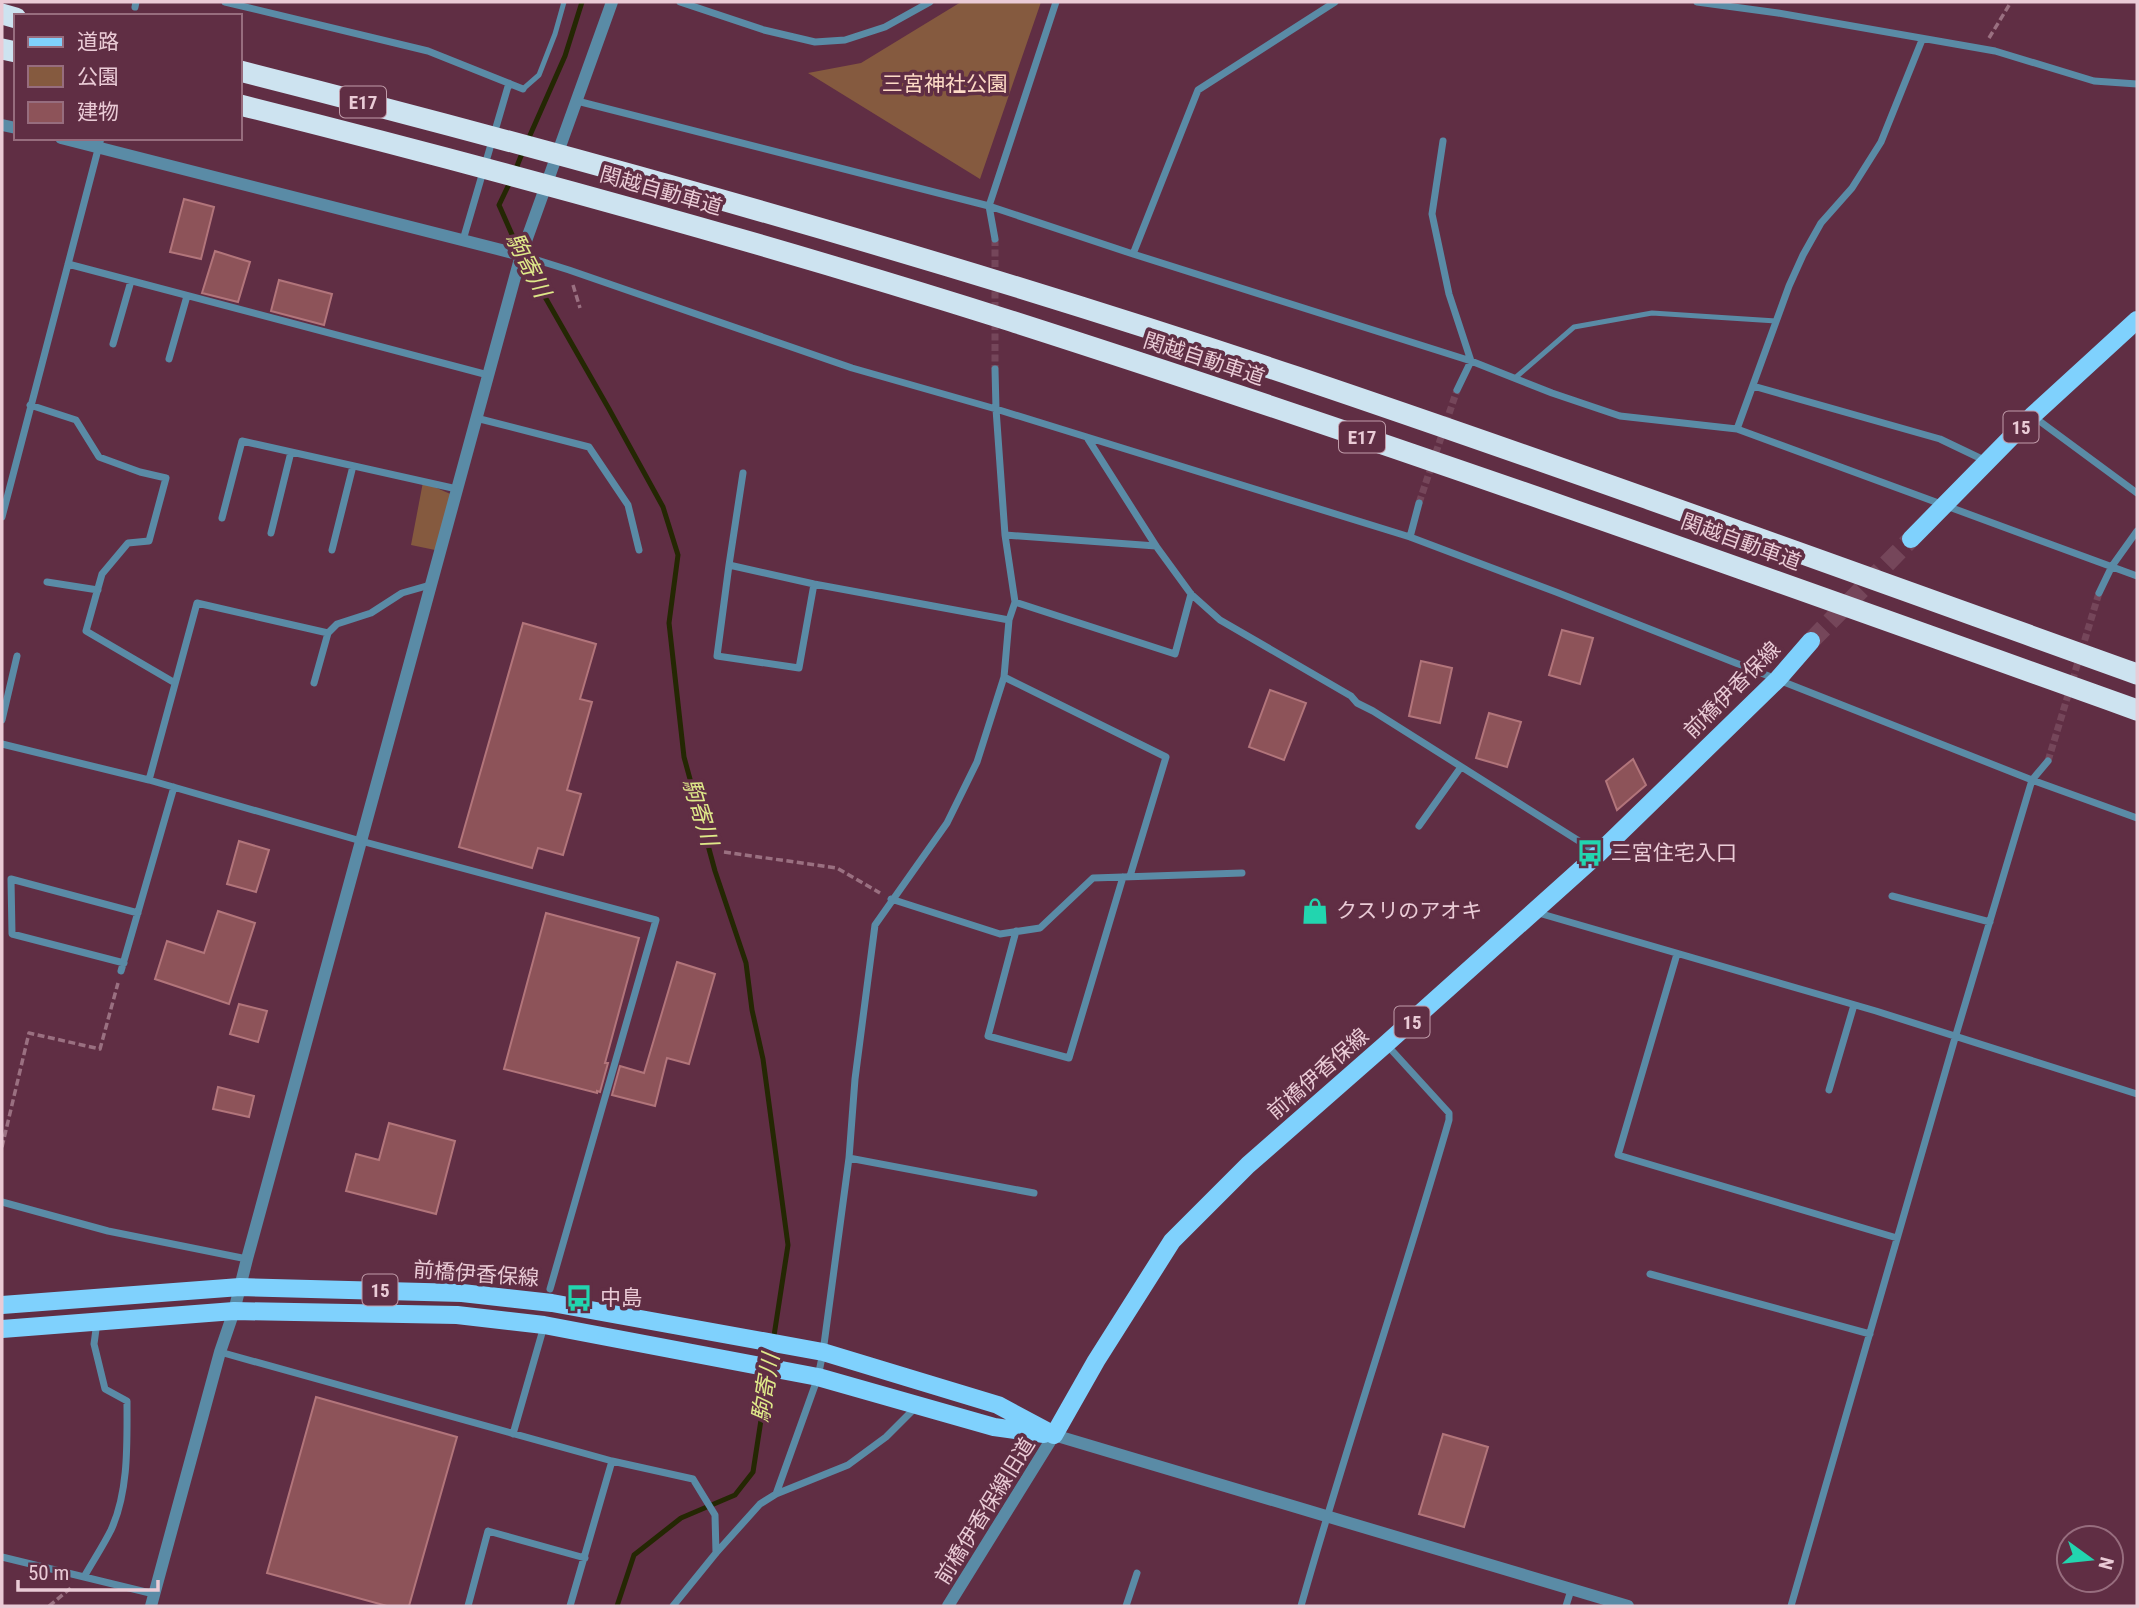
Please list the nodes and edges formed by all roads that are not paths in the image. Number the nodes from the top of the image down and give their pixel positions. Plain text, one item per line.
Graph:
1 (225, 2) edge
2 (564, 2) edge
3 (612, 2) edge
4 (680, 2) edge
5 (930, 2) edge
6 (1056, 2) edge
7 (1335, 2) edge
8 (1697, 2) edge
9 (694, 4) edge
10 (1748, 5) edge
11 (1922, 40) junction
12 (242, 72) edge
13 (509, 83) junction
14 (2137, 84) edge
15 (523, 89) joint
16 (577, 101) junction
17 (242, 106) edge
18 (77, 140) edge
19 (1443, 141) dead end
20 (100, 143) edge
21 (989, 206) junction
22 (995, 239) tunnel mouth
23 (463, 240) junction
24 (1133, 254) junction
25 (521, 255) junction
26 (68, 264) junction
27 (131, 281) junction
28 (187, 296) junction
29 (1776, 321) junction
30 (2134, 326) edge
31 (113, 344) dead end
32 (169, 359) dead end
33 (1471, 361) junction
34 (995, 369) tunnel mouth
35 (488, 375) junction
36 (1515, 378) junction
37 (1753, 386) junction
38 (1457, 390) tunnel mouth
39 (30, 405) junction
40 (996, 409) junction
41 (2032, 416) junction
42 (476, 418) junction
43 (1737, 429) junction
44 (1088, 439) junction
45 (291, 452) junction
46 (1987, 462) junction
47 (353, 466) junction
48 (743, 473) dead end
49 (457, 489) junction
50 (2137, 493) edge
51 (1419, 503) tunnel mouth
52 (1943, 506) junction
53 (2, 517) edge
54 (222, 518) dead end
55 (2137, 531) edge
56 (271, 533) dead end
57 (1006, 535) junction
58 (1410, 537) junction
59 (1911, 540) tunnel mouth
60 (1156, 546) junction
61 (332, 550) dead end
62 (639, 550) dead end
63 (729, 565) junction
64 (2112, 566) junction
65 (2137, 576) edge
66 (47, 582) dead end
67 (431, 584) junction
68 (814, 584) junction
69 (98, 590) junction
70 (2099, 593) tunnel mouth
71 (1191, 594) junction
72 (1015, 602) junction
73 (1009, 620) junction
74 (328, 634) junction
75 (1811, 641) tunnel mouth
76 (18, 656) dead end
77 (2137, 674) edge
78 (1004, 677) junction
79 (1778, 680) junction
80 (175, 683) junction
81 (314, 683) dead end
82 (2137, 710) edge
83 (2, 720) edge
84 (2, 744) edge
85 (2048, 761) tunnel mouth
86 (1461, 767) junction
87 (149, 780) junction
88 (2032, 780) junction
89 (174, 787) junction
90 (2137, 818) edge
91 (1419, 826) dead end
92 (361, 841) junction
93 (1598, 854) junction
94 (1242, 873) dead end
95 (1127, 877) junction
96 (1892, 896) dead end
97 (891, 899) junction
98 (1534, 912) junction
99 (138, 913) junction
100 (1990, 922) junction
101 (1016, 932) junction
102 (1677, 954) junction
103 (124, 963) junction
104 (121, 971) road end
105 (1854, 1005) junction
106 (1955, 1038) junction
107 (1386, 1044) junction
108 (1829, 1090) dead end
109 (2137, 1094) edge
110 (849, 1158) junction
111 (1034, 1193) dead end
112 (2, 1202) edge
113 (1897, 1238) junction
114 (247, 1259) junction
115 (1650, 1274) dead end
116 (240, 1287) junction
117 (550, 1289) dead end
118 (2, 1305) edge
119 (234, 1311) junction
120 (97, 1321) junction
121 (544, 1325) junction
122 (2, 1329) edge
123 (1870, 1334) junction
124 (220, 1352) junction
125 (823, 1352) junction
126 (818, 1377) junction
127 (917, 1405) junction
128 (513, 1434) junction
129 (1054, 1435) junction
130 (612, 1461) junction
131 (776, 1494) junction
132 (1326, 1517) junction
133 (716, 1553) junction
134 (2, 1557) edge
135 (584, 1558) junction
136 (1137, 1573) dead end
137 (84, 1577) junction
138 (1571, 1590) junction
139 (152, 1600) edge
140 (468, 1606) edge
141 (570, 1606) edge
142 (673, 1606) edge
143 (948, 1606) edge
144 (1126, 1606) edge
145 (1301, 1606) edge
146 (1566, 1606) edge
147 (1628, 1606) edge
148 (1791, 1606) edge

1 - 13 street
2 - 15 lane
3 - 16 street
4 - 9 street
5 - 9 street
6 - 21 street
7 - 24 street
8 - 10 street
10 - 11 street
11 - 14 street
11 - 29 street
12 - 77 highway, 関越自動車道 / E17
13 - 15 street
13 - 23 street
16 - 21 street
16 - 25 street
17 - 82 highway, 関越自動車道 / E17
18 - 20 street
19 - 33 street
20 - 23 street
20 - 26 street
21 - 22 street
21 - 24 street
23 - 25 street
24 - 33 street
25 - 35 street
25 - 40 street
26 - 27 street
26 - 39 street
27 - 28 street
27 - 31 street
28 - 32 street
28 - 35 street
29 - 36 lane
29 - 37 street
30 - 41 main road, 15
33 - 36 street
33 - 38 street
34 - 40 street
35 - 42 street
36 - 43 street
37 - 43 street
37 - 46 street
39 - 53 street
39 - 69 street
40 - 44 street
40 - 57 street
41 - 46 main road, 15
41 - 50 street
42 - 49 street
42 - 62 street
43 - 52 street
44 - 58 street
44 - 60 street
45 - 47 street
45 - 54 street
45 - 56 street
46 - 52 main road, 15
47 - 49 street
47 - 61 street
48 - 63 street
49 - 67 street
51 - 58 street
52 - 59 main road, 15
52 - 64 street
55 - 64 street
57 - 60 street
57 - 72 street
58 - 79 street
60 - 71 street
63 - 68 street
63 - 68 street
64 - 65 street
64 - 70 street
66 - 69 street
67 - 74 street
67 - 92 street
68 - 73 street
69 - 80 street
71 - 72 street
71 - 86 street
72 - 73 street
73 - 78 street
74 - 80 street
74 - 81 street
75 - 79 main road, 前橋伊香保線 / 15
76 - 83 street
78 - 95 street
78 - 97 street
79 - 88 street
79 - 93 main road, 前橋伊香保線 / 15
80 - 87 street
84 - 87 street
85 - 88 street
86 - 91 street
86 - 93 street
87 - 89 street
88 - 90 street
88 - 100 street
89 - 92 street
89 - 99 street
92 - 114 street
92 - 117 street
93 - 98 main road, 前橋伊香保線 / 15
94 - 95 street
95 - 101 street
95 - 101 street
96 - 100 street
97 - 101 street
97 - 110 street
98 - 102 street
98 - 107 main road, 前橋伊香保線 / 15
99 - 103 street
99 - 103 street
100 - 106 street
102 - 105 street
102 - 113 street
103 - 104 street
105 - 106 street
105 - 108 street
106 - 109 street
106 - 113 street
107 - 129 main road, 前橋伊香保線 / 15
107 - 132 street
110 - 111 street
110 - 125 street
112 - 114 street
113 - 123 street
114 - 116 street
115 - 123 street
116 - 118 main road, 前橋伊香保線 / 15
116 - 119 street
116 - 125 main road, 前橋伊香保線 / 15
119 - 120 main road, 前橋伊香保線 / 15
119 - 121 main road, 前橋伊香保線 / 15
119 - 124 street
120 - 122 main road, 前橋伊香保線 / 15
120 - 137 street
121 - 126 main road, 前橋伊香保線 / 15
121 - 128 street
123 - 148 street
124 - 128 street
124 - 139 street
125 - 126 street
125 - 129 main road, 前橋伊香保線 / 15
126 - 127 main road, 前橋伊香保線 / 15
126 - 131 street
127 - 129 main road, 前橋伊香保線 / 15
127 - 131 street
128 - 130 street
129 - 132 street
129 - 143 street, 前橋伊香保線旧道
130 - 133 street
130 - 135 street
131 - 133 street
132 - 138 street
132 - 145 street
133 - 142 street
134 - 137 street
135 - 140 street
135 - 141 street
136 - 144 street
137 - 139 street
138 - 146 street
138 - 147 street

